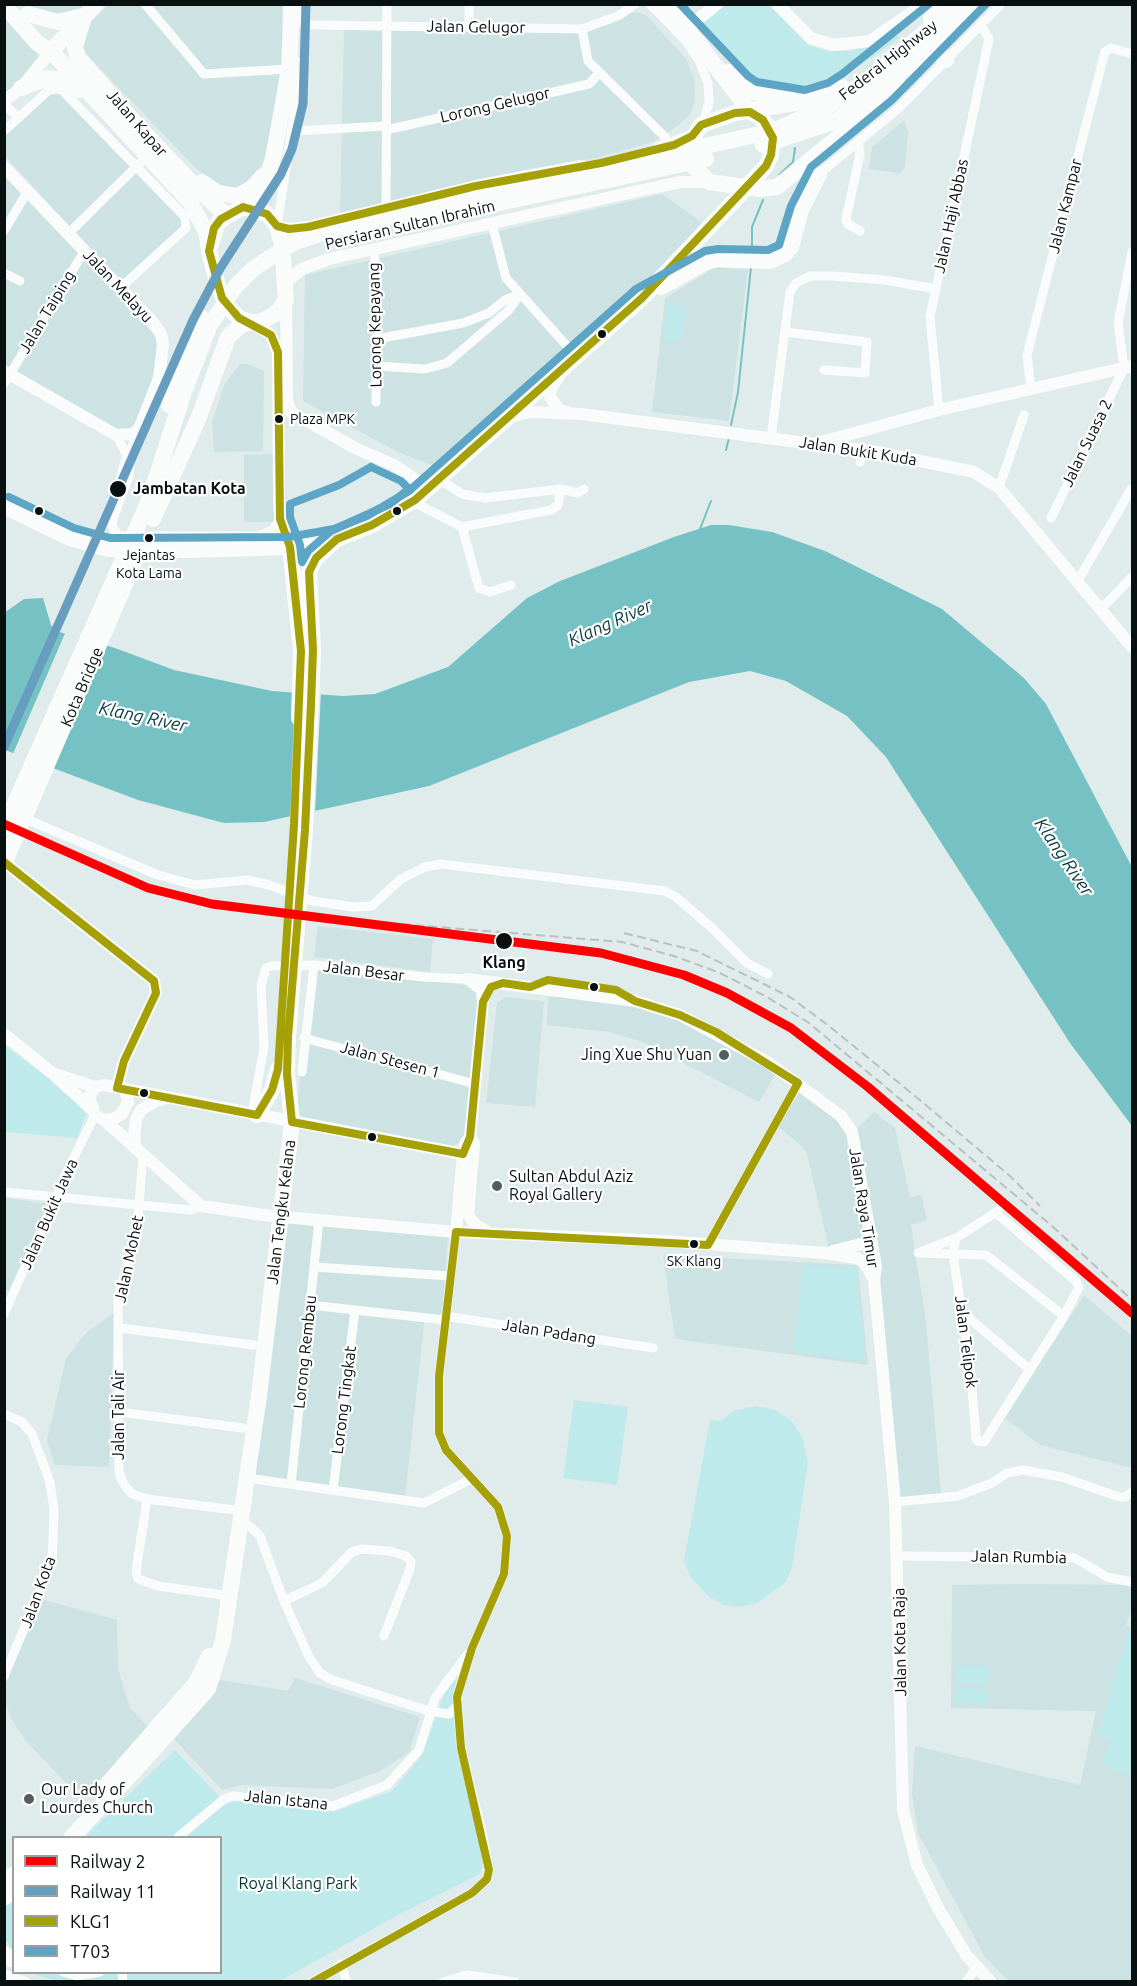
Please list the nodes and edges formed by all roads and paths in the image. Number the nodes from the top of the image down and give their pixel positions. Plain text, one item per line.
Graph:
1 (146, 4) edge
2 (294, 4) edge
3 (387, 4) edge
4 (469, 4) edge
5 (650, 4) edge
6 (665, 4) edge
7 (717, 4) edge
8 (777, 4) edge
9 (940, 4) edge
10 (946, 4) edge
11 (958, 4) edge
12 (979, 4) edge
13 (985, 4) edge
14 (1001, 4) edge
15 (4, 5) edge
16 (636, 5) edge
17 (24, 9) edge
18 (90, 10) edge
19 (926, 11) edge
20 (312, 24) junction
21 (387, 26) junction
22 (981, 26) junction
23 (469, 27) junction
24 (582, 28) junction
25 (687, 28) junction
26 (51, 51) junction
27 (1132, 54) edge
28 (943, 57) junction
29 (289, 69) junction
30 (599, 73) junction
31 (21, 88) junction
32 (95, 101) junction
33 (806, 101) junction
34 (4, 102) edge
35 (832, 107) junction
36 (750, 112) junction
37 (19, 118) junction
38 (862, 121) junction
39 (136, 124) junction
40 (386, 128) junction
41 (697, 130) junction
42 (292, 131) junction
43 (4, 132) edge
44 (664, 137) dead end
45 (858, 142) junction
46 (274, 154) junction
47 (142, 161) junction
48 (5, 169) edge
49 (642, 170) junction
50 (819, 174) junction
51 (710, 182) junction
52 (746, 186) junction
53 (777, 187) junction
54 (27, 192) junction
55 (249, 207) junction
56 (386, 208) junction
57 (229, 215) junction
58 (492, 224) junction
59 (277, 226) junction
60 (4, 231) edge
61 (860, 231) dead end
62 (69, 233) junction
63 (374, 249) junction
64 (85, 250) junction
65 (209, 251) junction
66 (1132, 252) edge
67 (4, 273) edge
68 (20, 281) dead end
69 (286, 282) junction
70 (218, 286) junction
71 (120, 288) junction
72 (936, 289) junction
73 (520, 294) junction
74 (642, 298) junction
75 (286, 300) junction
76 (251, 322) junction
77 (785, 332) junction
78 (377, 339) junction
79 (576, 357) junction
80 (376, 366) junction
81 (1128, 367) edge
82 (563, 368) junction
83 (824, 370) dead end
84 (6, 376) edge
85 (1031, 390) junction
86 (376, 402) dead end
87 (939, 410) junction
88 (291, 412) junction
89 (581, 414) junction
90 (1024, 415) dead end
91 (507, 419) junction
92 (278, 421) junction
93 (881, 425) junction
94 (139, 429) junction
95 (867, 429) junction
96 (116, 435) junction
97 (771, 438) junction
98 (817, 444) junction
99 (876, 452) junction
100 (860, 454) junction
101 (439, 479) junction
102 (999, 488) junction
103 (1132, 488) edge
104 (561, 489) junction
105 (584, 489) dead end
106 (419, 496) junction
107 (4, 506) edge
108 (153, 506) junction
109 (1051, 518) dead end
110 (280, 519) junction
111 (462, 527) junction
112 (337, 539) junction
113 (251, 547) junction
114 (290, 547) junction
115 (122, 548) junction
116 (1132, 577) edge
117 (1077, 582) junction
118 (511, 585) dead end
119 (297, 595) junction
120 (1100, 610) junction
121 (304, 615) junction
122 (1132, 647) edge
123 (4, 810) edge
124 (4, 828) edge
125 (4, 848) edge
126 (4, 863) edge
127 (23, 874) junction
128 (314, 965) junction
129 (768, 974) dead end
130 (467, 979) junction
131 (503, 983) junction
132 (483, 1002) junction
133 (4, 1034) edge
134 (290, 1037) junction
135 (132, 1043) junction
136 (278, 1069) junction
137 (302, 1072) dead end
138 (52, 1073) junction
139 (798, 1083) junction
140 (475, 1084) junction
141 (100, 1086) junction
142 (121, 1089) junction
143 (168, 1098) junction
144 (97, 1114) junction
145 (254, 1114) junction
146 (288, 1121) junction
147 (470, 1137) junction
148 (140, 1152) junction
149 (463, 1154) junction
150 (4, 1192) edge
151 (57, 1197) junction
152 (140, 1205) junction
153 (201, 1206) junction
154 (275, 1216) junction
155 (319, 1220) junction
156 (456, 1232) junction
157 (488, 1232) junction
158 (872, 1235) junction
159 (956, 1238) junction
160 (708, 1245) junction
161 (824, 1253) junction
162 (953, 1254) junction
163 (315, 1267) junction
164 (450, 1276) junction
165 (874, 1279) junction
166 (310, 1305) junction
167 (355, 1310) junction
168 (963, 1313) junction
169 (4, 1314) edge
170 (1064, 1316) junction
171 (445, 1318) junction
172 (120, 1328) junction
173 (254, 1345) junction
174 (653, 1348) dead end
175 (1029, 1369) junction
176 (119, 1412) junction
177 (4, 1414) edge
178 (243, 1428) junction
179 (247, 1478) junction
180 (471, 1479) junction
181 (291, 1484) junction
182 (333, 1490) junction
183 (1132, 1492) edge
184 (147, 1499) junction
185 (895, 1502) junction
186 (237, 1515) junction
187 (898, 1556) junction
188 (1132, 1582) edge
189 (225, 1595) junction
190 (284, 1601) junction
191 (384, 1636) dead end
192 (472, 1648) junction
193 (4, 1677) edge
194 (438, 1693) junction
195 (457, 1702) junction
196 (429, 1711) junction
197 (58, 1836) edge
198 (73, 1836) edge
199 (179, 1836) edge
200 (341, 1964) junction
201 (976, 1968) junction
202 (70, 1974) edge
203 (88, 1974) edge
204 (312, 1982) edge
205 (347, 1982) edge
206 (443, 1982) edge
207 (515, 1982) edge
208 (966, 1982) edge
209 (991, 1982) edge

1 - 29 street
2 - 20 street
2 - 29 highway
3 - 21 street
4 - 23 street
5 - 41 street
6 - 25 highway
7 - 25 main road
8 - 19 main road
9 - 19 main road
10 - 19 highway
11 - 35 highway, Federal Highway
12 - 35 highway, Federal Highway
13 - 28 highway
14 - 22 street
15 - 26 highway, Jalan Kapar
16 - 24 street, Jalan Gelugor
17 - 18 highway
17 - 26 highway, Jalan Kapar
18 - 26 highway
18 - 39 highway, Jalan Kapar
19 - 35 highway
20 - 21 street, Jalan Gelugor
20 - 42 street
21 - 23 street, Jalan Gelugor
21 - 40 street
22 - 28 street
22 - 72 street, Jalan Haji Abbas
23 - 24 street, Jalan Gelugor
24 - 30 street
25 - 33 highway
25 - 36 highway
26 - 31 main road
26 - 32 highway, Jalan Kapar
27 - 85 street, Jalan Kampar
28 - 38 highway
28 - 45 street
29 - 46 highway
30 - 40 street, Lorong Gelugor
30 - 44 street
31 - 32 highway
31 - 34 main road
32 - 47 highway, Jalan Kapar
33 - 35 highway
33 - 36 highway
34 - 37 street
35 - 38 highway
35 - 49 highway, Federal Highway
36 - 41 highway
36 - 52 highway
37 - 43 street
37 - 47 street
38 - 53 highway
39 - 46 highway
39 - 57 highway, Jalan Kapar
40 - 42 street, Lorong Gelugor
40 - 56 street
41 - 49 main road
41 - 51 highway
42 - 59 street
45 - 50 street
45 - 61 street
46 - 55 highway
47 - 62 street
47 - 65 highway, Jalan Kapar
47 - 71 street
48 - 54 main road, Jalan Melayu
49 - 51 main road
49 - 56 main road
49 - 58 main road
49 - 108 highway, Persiaran Sultan Ibrahim
50 - 53 highway
50 - 74 highway
51 - 52 highway
52 - 53 highway
52 - 74 highway
54 - 60 street
54 - 62 main road, Jalan Melayu
55 - 57 highway
55 - 59 highway
56 - 59 main road
57 - 65 highway
58 - 63 main road
58 - 73 street
59 - 69 highway
62 - 64 main road, Jalan Melayu
63 - 69 main road
63 - 78 street, Lorong Kepayang
64 - 71 main road, Jalan Melayu
64 - 84 street, Jalan Taiping
65 - 70 highway
66 - 81 street
67 - 68 street
69 - 75 highway
70 - 76 highway
70 - 108 highway
71 - 94 main road, Jalan Melayu
72 - 77 street
72 - 87 street, Jalan Haji Abbas
73 - 78 street
73 - 79 street
73 - 80 street
74 - 79 highway
75 - 76 highway
75 - 88 main road
76 - 92 main road
76 - 108 highway
77 - 83 street
77 - 97 street
78 - 80 street, Lorong Kepayang
79 - 82 highway
80 - 86 street, Lorong Kepayang
81 - 85 main road
81 - 109 street, Jalan Suasa 2
82 - 89 main road
82 - 91 highway
84 - 96 main road
85 - 87 main road
87 - 93 main road
88 - 92 main road
88 - 106 main road
89 - 91 main road, Jalan Bukit Kuda
89 - 97 main road, Jalan Bukit Kuda
90 - 102 street
91 - 101 highway
92 - 110 main road
93 - 95 main road
93 - 99 main road
94 - 96 main road
94 - 110 street
95 - 98 main road
95 - 100 main road
96 - 115 street
97 - 98 main road, Jalan Bukit Kuda
98 - 100 main road, Jalan Bukit Kuda
99 - 100 main road, Jalan Bukit Kuda
99 - 102 main road, Jalan Bukit Kuda
101 - 104 street
101 - 106 highway
102 - 117 main road, Jalan Bukit Kuda
103 - 117 street
104 - 105 street
104 - 111 street
106 - 111 street
106 - 112 highway
107 - 115 highway
108 - 124 highway, Kota Bridge
108 - 126 highway, Kota Bridge
110 - 114 main road
111 - 118 street
112 - 114 highway
112 - 121 highway, Jalan Tengku Kelana
113 - 114 highway
113 - 115 highway
113 - 119 highway
114 - 119 highway, Jalan Tengku Kelana
116 - 120 street
117 - 120 main road, Jalan Bukit Kuda
119 - 121 highway, Jalan Tengku Kelana
120 - 122 main road, Jalan Bukit Kuda
121 - 134 highway, Jalan Tengku Kelana
123 - 129 street
125 - 127 main road
126 - 127 main road
127 - 135 main road, Jalan Bukit Jawa
128 - 130 street, Jalan Besar
128 - 134 street
128 - 145 street, Jalan Besar
130 - 131 main road, Jalan Raya Timur
130 - 132 main road
131 - 132 main road
131 - 139 main road, Jalan Raya Timur
132 - 140 main road
133 - 138 main road
134 - 136 highway, Jalan Tengku Kelana
134 - 137 street
134 - 140 street, Jalan Stesen 1
134 - 146 highway, Jalan Tengku Kelana
135 - 141 main road, Jalan Bukit Jawa
135 - 142 main road, Jalan Bukit Jawa
136 - 145 highway
136 - 146 highway, Jalan Tengku Kelana
138 - 141 main road
138 - 144 main road
139 - 158 main road, Jalan Raya Timur
139 - 160 street
140 - 147 main road
141 - 142 main road
141 - 144 main road, Jalan Bukit Jawa
142 - 143 main road
142 - 144 main road, Jalan Bukit Jawa
143 - 145 main road
143 - 148 main road
144 - 148 main road
144 - 151 street, Jalan Bukit Jawa
145 - 146 main road
146 - 149 main road
146 - 154 highway, Jalan Tengku Kelana
147 - 149 main road
147 - 157 main road
148 - 152 street, Jalan Mohet
148 - 153 main road
149 - 156 main road
150 - 151 street
151 - 152 street
151 - 169 street, Jalan Bukit Jawa
152 - 153 street
152 - 172 street, Jalan Mohet
153 - 154 main road
154 - 155 main road
154 - 173 highway, Jalan Tengku Kelana
154 - 179 highway, Jalan Tengku Kelana
155 - 156 main road
155 - 163 street, Lorong Rembau
156 - 157 main road
156 - 164 street, Jalan Istana
157 - 160 main road
158 - 161 main road
158 - 165 main road, Jalan Raya Timur
159 - 162 street, Jalan Telipok
159 - 162 street
159 - 170 street
160 - 161 main road
161 - 165 main road
162 - 168 street, Jalan Telipok
162 - 170 street
163 - 164 street
163 - 166 street, Lorong Rembau
164 - 171 street, Jalan Istana
165 - 185 main road, Jalan Kota Raja
166 - 167 street
166 - 181 street, Lorong Rembau
167 - 171 street
167 - 182 street, Lorong Tingkat
168 - 175 street
168 - 175 street, Jalan Telipok
170 - 175 street
171 - 174 street, Jalan Padang
171 - 180 street, Jalan Istana
172 - 173 street
172 - 176 street, Jalan Tali Air
173 - 178 highway, Jalan Tengku Kelana
176 - 178 street
176 - 184 street, Jalan Tali Air
177 - 193 street, Jalan Kota
178 - 186 highway, Jalan Tengku Kelana
179 - 181 street
179 - 186 highway, Jalan Tengku Kelana
180 - 182 street
180 - 192 street, Jalan Istana
181 - 182 street
183 - 185 street
184 - 186 street, Jalan Tali Air
184 - 189 street
185 - 187 main road, Jalan Kota Raja
186 - 189 highway, Jalan Tengku Kelana
186 - 190 street
187 - 188 street, Jalan Rumbia
187 - 201 main road, Jalan Kota Raja
189 - 197 highway, Jalan Tengku Kelana
189 - 198 highway, Jalan Tengku Kelana
190 - 191 street
190 - 196 street
192 - 194 street, Jalan Istana
192 - 195 street, Jalan Istana
194 - 195 street
194 - 196 street, Jalan Istana
195 - 196 street
195 - 200 street, Jalan Istana
196 - 199 street, Jalan Istana
200 - 204 street, Jalan Istana
200 - 205 street
201 - 208 street
201 - 209 main road, Jalan Kota Raja
202 - 203 street
206 - 207 street

